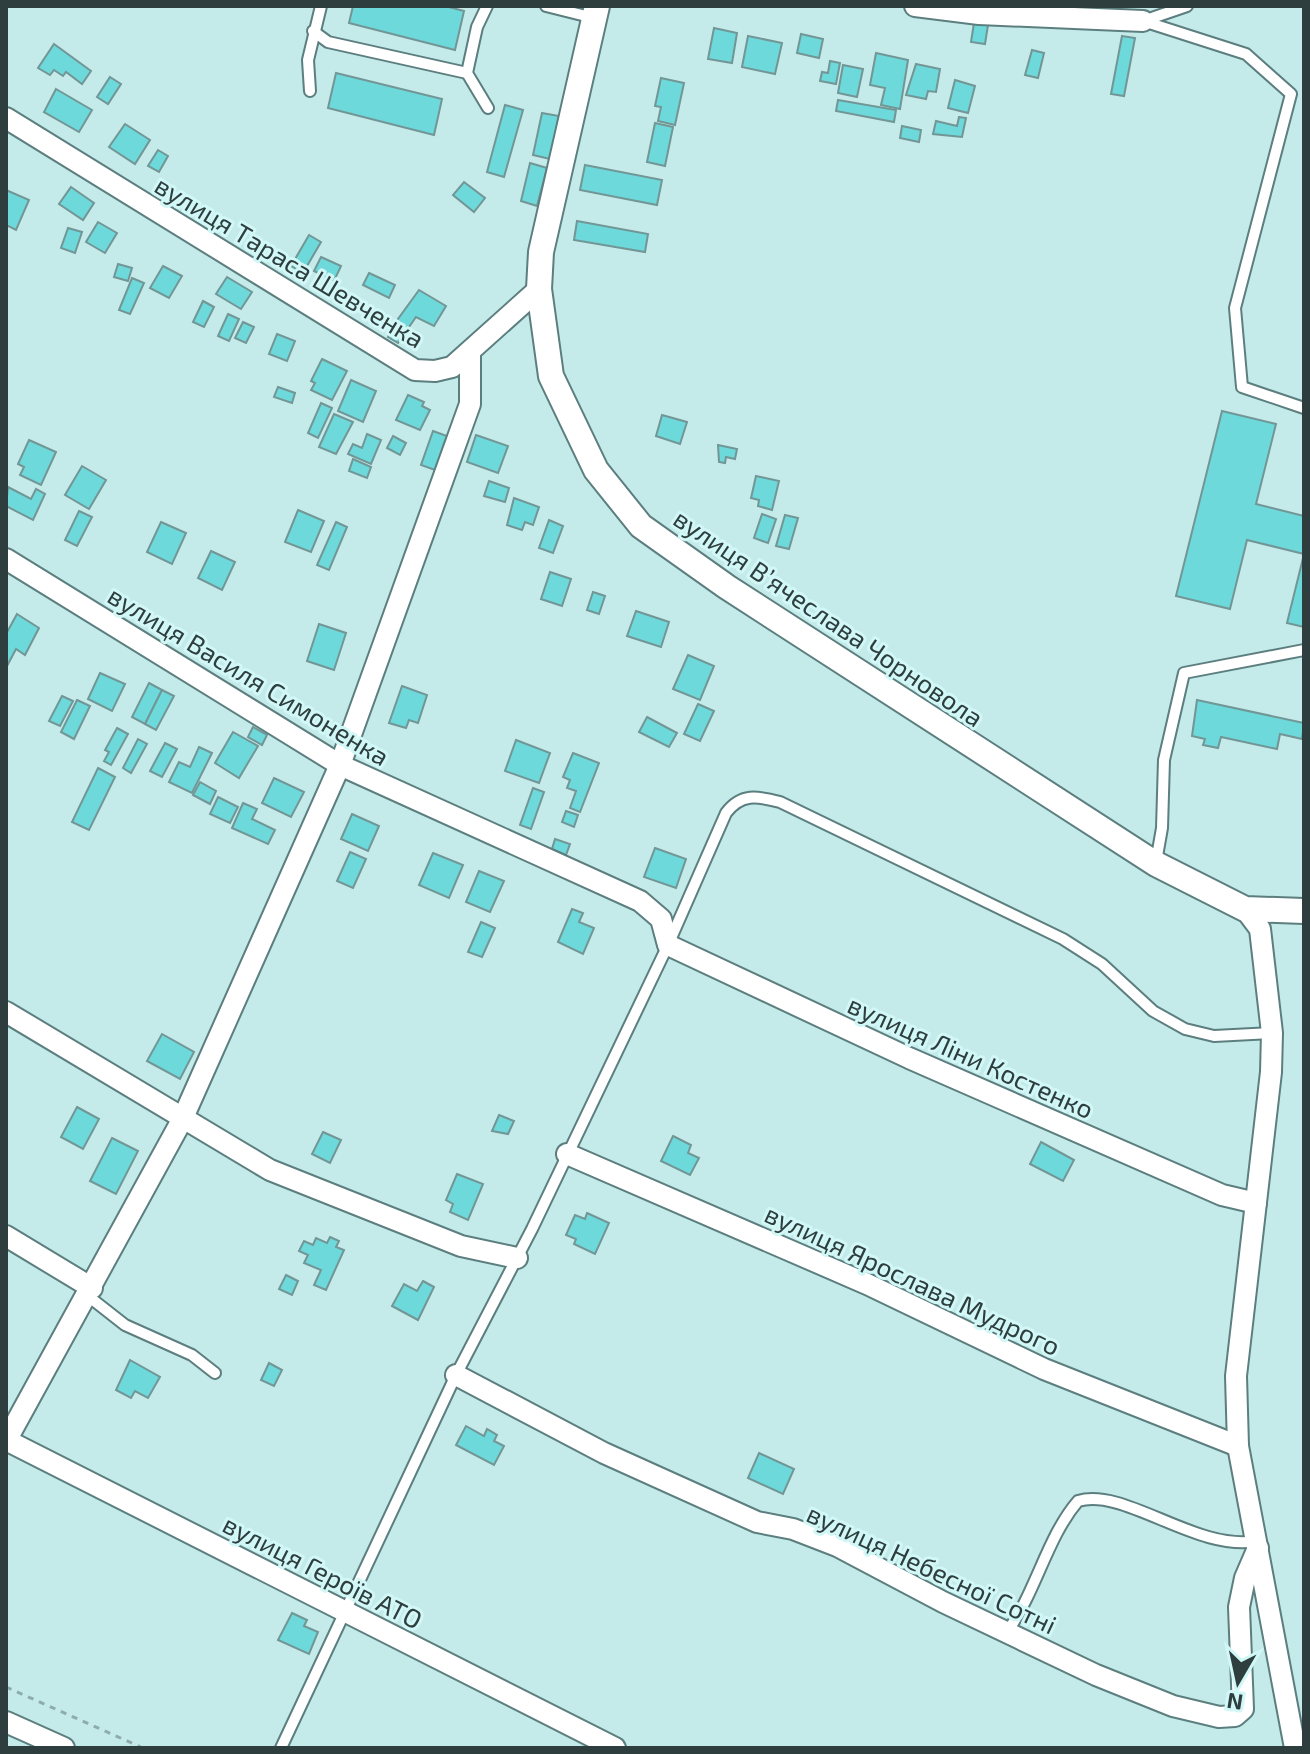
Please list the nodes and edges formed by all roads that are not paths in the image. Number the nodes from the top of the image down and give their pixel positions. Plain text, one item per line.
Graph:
1 (321, 6) edge
2 (487, 6) edge
3 (546, 6) edge
4 (915, 6) edge
5 (1187, 6) edge
6 (595, 12) edge
7 (1143, 21) junction
8 (313, 31) junction
9 (467, 73) junction
10 (310, 91) dead end
11 (488, 108) dead end
12 (6, 118) edge
13 (539, 289) junction
14 (470, 354) junction
15 (1304, 408) edge
16 (6, 559) edge
17 (1304, 650) edge
18 (340, 765) junction
19 (1156, 864) junction
20 (1245, 909) junction
21 (1304, 911) edge
22 (668, 945) junction
23 (6, 1012) edge
24 (1272, 1033) junction
25 (182, 1120) junction
26 (567, 1154) junction
27 (1256, 1203) junction
28 (6, 1236) edge
29 (517, 1258) junction
30 (90, 1292) junction
31 (215, 1373) dead end
32 (456, 1375) junction
33 (6, 1440) edge
34 (1238, 1446) junction
35 (1257, 1545) junction
36 (346, 1611) junction
37 (1007, 1632) junction
38 (6, 1722) edge
39 (64, 1748) edge
40 (281, 1748) edge
41 (615, 1748) edge
42 (1295, 1748) edge

1 - 8 lane
2 - 9 lane
3 - 6 lane, вулиця Вʼячеслава Чорновола
4 - 7 street
5 - 7 lane
6 - 13 street, вулиця Вʼячеслава Чорновола
7 - 15 lane
8 - 9 lane
8 - 10 lane
9 - 11 lane
12 - 14 street, вулиця Тараса Шевченка
13 - 14 street, вулиця Тараса Шевченка
13 - 19 street, вулиця Вʼячеслава Чорновола
14 - 18 street
16 - 18 street, вулиця Василя Симоненка
17 - 19 lane
18 - 22 street, вулиця Василя Симоненка
18 - 25 street
19 - 20 street, вулиця Вʼячеслава Чорновола
20 - 21 street
20 - 24 street
22 - 24 lane
22 - 26 lane
22 - 27 street, вулиця Ліни Костенко
23 - 25 street
24 - 27 street
25 - 29 street
25 - 30 street
26 - 29 lane
26 - 34 street, вулиця Ярослава Мудрого
27 - 34 street
28 - 30 street
29 - 32 lane
30 - 31 lane
30 - 33 street
32 - 36 lane
32 - 37 street, вулиця Небесної Сотні
33 - 36 street, вулиця Героїв АТО
34 - 35 street
35 - 37 lane
35 - 37 street, вулиця Небесної Сотні
35 - 42 street
36 - 40 lane
36 - 41 street, вулиця Героїв АТО
38 - 39 street

